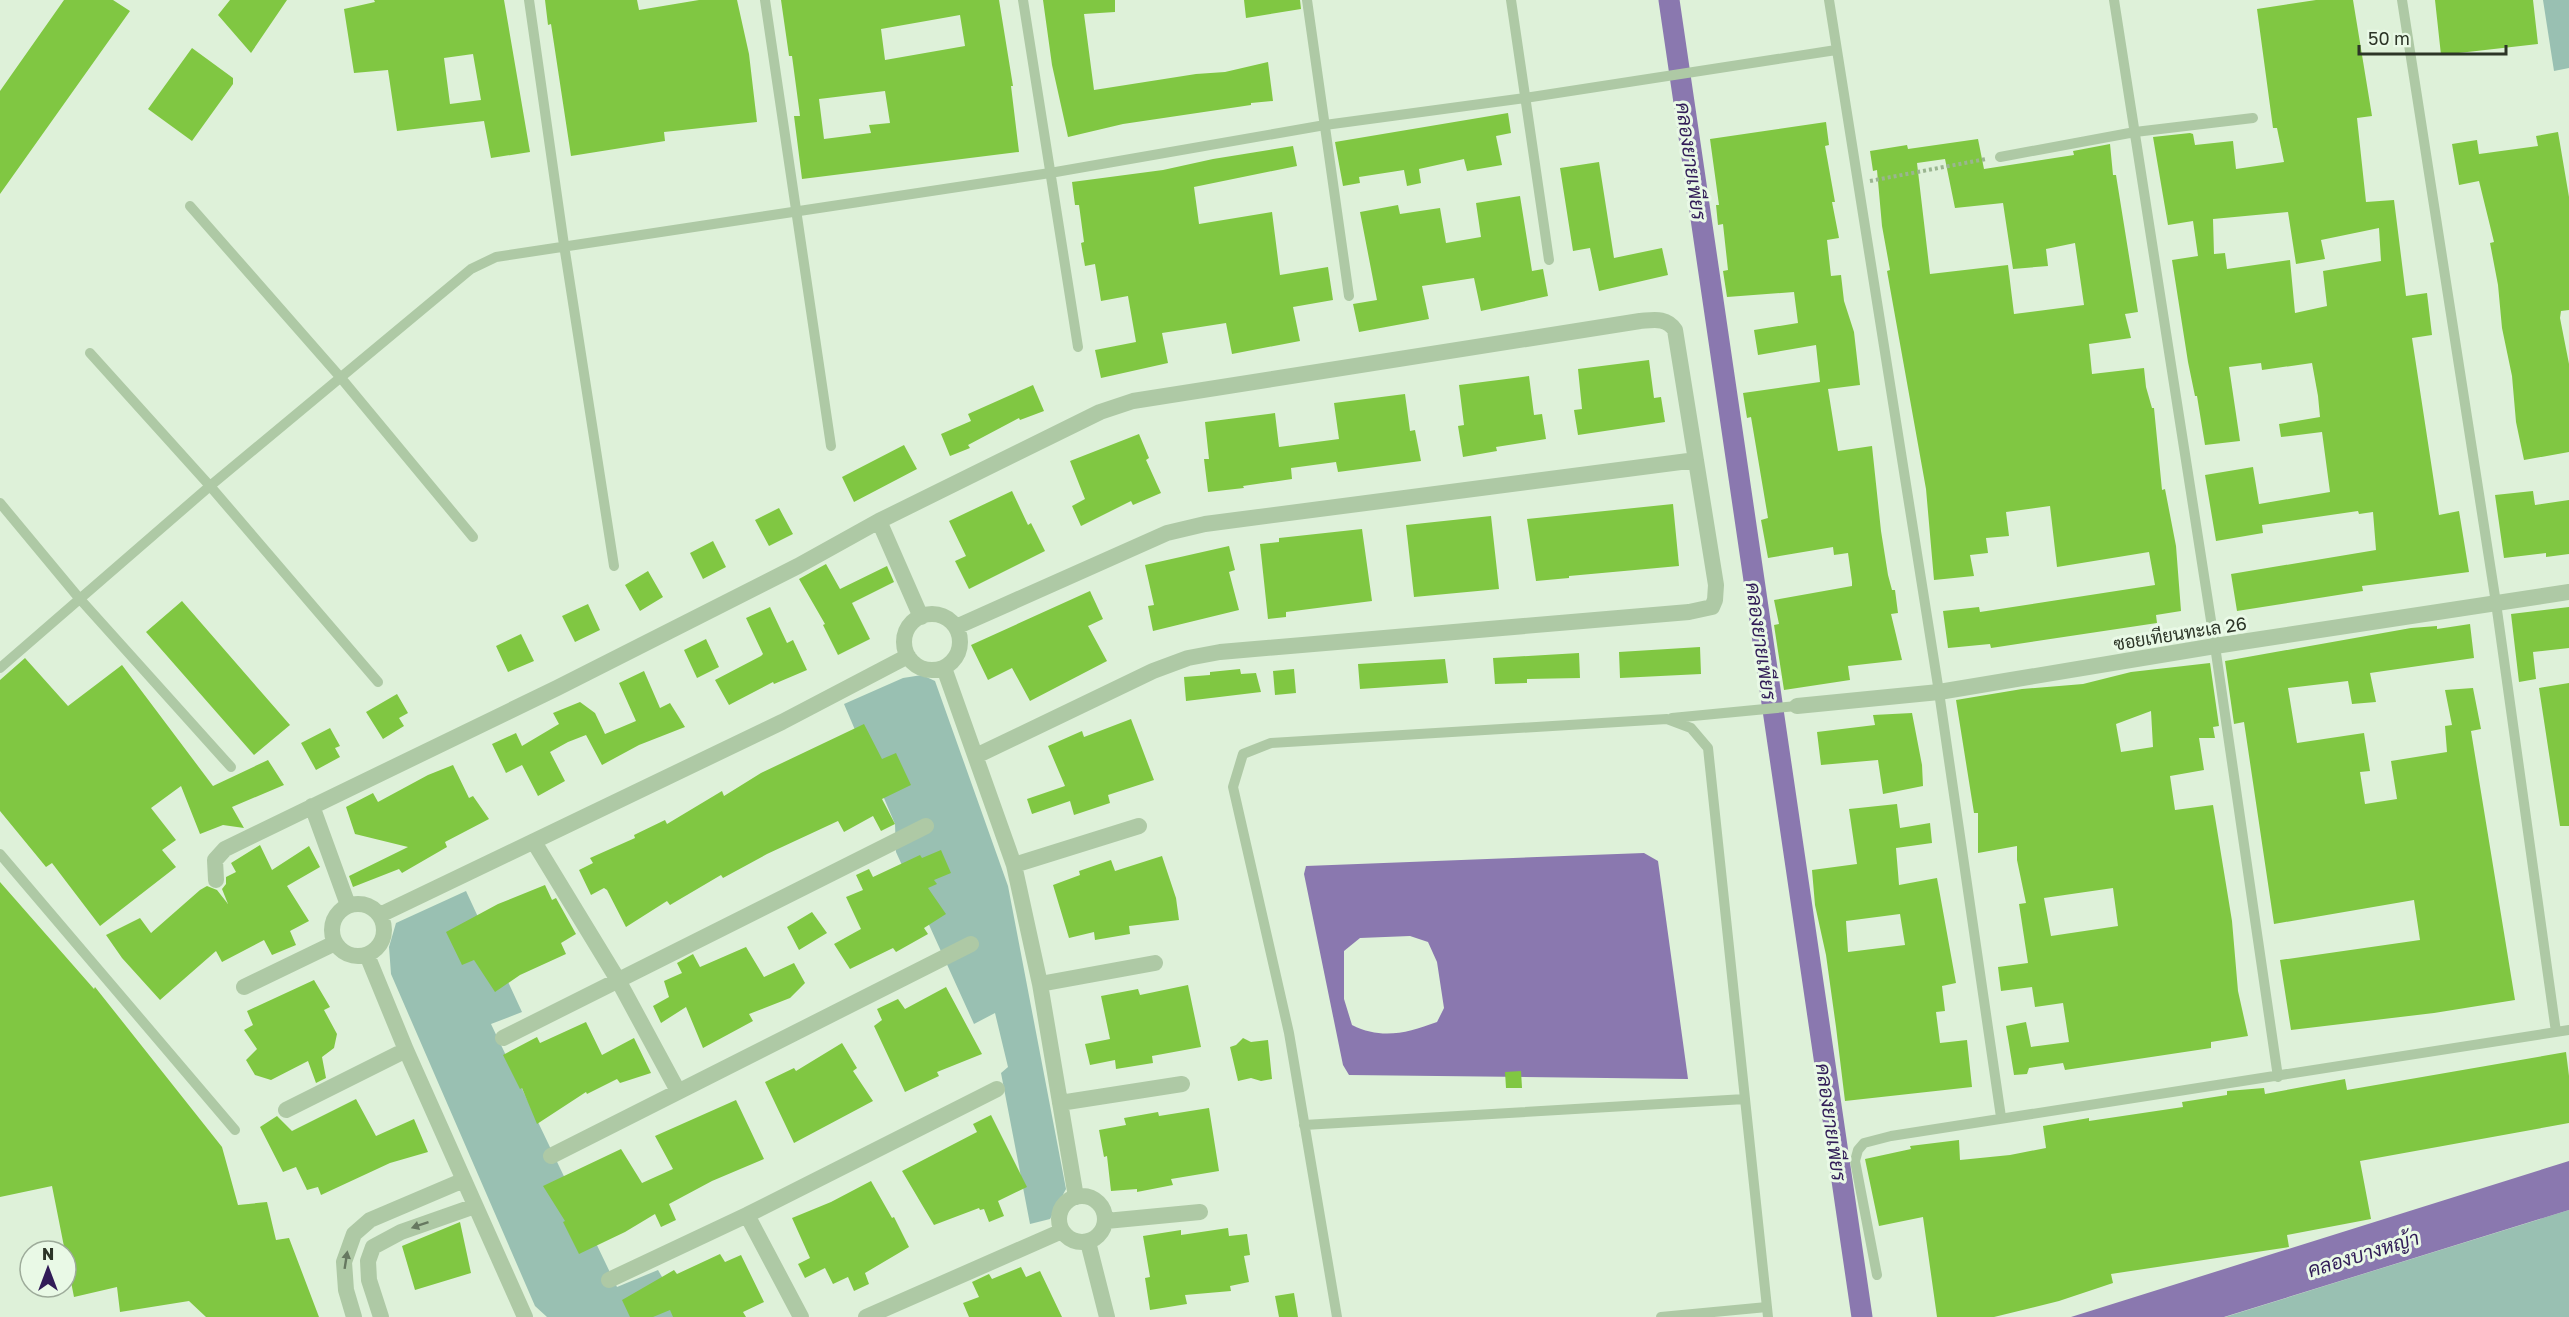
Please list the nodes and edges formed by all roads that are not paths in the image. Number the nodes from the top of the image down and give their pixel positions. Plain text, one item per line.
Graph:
1 (529, 0) edge
2 (765, 0) edge
3 (1023, 0) edge
4 (1307, 0) edge
5 (1511, 0) edge
6 (1829, 0) edge
7 (2114, 0) edge
8 (2403, 0) edge
9 (1836, 50) junction
10 (1525, 98) junction
11 (2253, 118) dead end
12 (1325, 124) junction
13 (2135, 132) junction
14 (2000, 157) road end
15 (1050, 173) junction
16 (190, 206) dead end
17 (796, 212) junction
18 (564, 246) junction
19 (1549, 261) dead end
20 (1349, 296) dead end
21 (1078, 348) dead end
22 (90, 353) dead end
23 (341, 378) junction
24 (831, 446) dead end
25 (1696, 460) junction
26 (210, 486) junction
27 (0, 503) edge
28 (879, 520) junction
29 (473, 537) dead end
30 (614, 566) dead end
31 (2569, 592) edge
32 (79, 598) junction
33 (2496, 603) junction
34 (921, 617) junction
35 (956, 627) junction
36 (2215, 646) junction
37 (908, 656) junction
38 (0, 668) edge
39 (944, 668) junction
40 (378, 682) dead end
41 (1939, 692) junction
42 (1797, 706) joint
43 (1667, 719) junction
44 (976, 756) junction
45 (231, 767) dead end
46 (312, 806) junction
47 (927, 826) dead end
48 (1139, 826) dead end
49 (534, 842) junction
50 (0, 854) edge
51 (1014, 865) junction
52 (216, 880) dead end
53 (348, 905) junction
54 (380, 915) junction
55 (335, 943) junction
56 (971, 944) dead end
57 (367, 955) junction
58 (1155, 963) dead end
59 (618, 980) junction
60 (1040, 984) junction
61 (244, 987) dead end
62 (2569, 1030) edge
63 (2556, 1032) junction
64 (503, 1038) dead end
65 (406, 1050) junction
66 (2278, 1077) junction
67 (1182, 1084) dead end
68 (997, 1089) dead end
69 (678, 1091) junction
70 (1745, 1099) junction
71 (1060, 1103) junction
72 (286, 1110) dead end
73 (2001, 1117) junction
74 (1304, 1125) junction
75 (235, 1130) dead end
76 (551, 1156) dead end
77 (464, 1180) junction
78 (1076, 1197) junction
79 (475, 1206) junction
80 (1200, 1212) dead end
81 (747, 1215) junction
82 (1106, 1221) junction
83 (1062, 1231) junction
84 (354, 1234) junction
85 (1088, 1242) junction
86 (373, 1247) junction
87 (1877, 1275) dead end
88 (609, 1280) dead end
89 (1767, 1312) edge
90 (354, 1317) edge
91 (381, 1317) edge
92 (525, 1317) edge
93 (801, 1317) edge
94 (866, 1317) edge
95 (1107, 1317) edge
96 (1337, 1317) edge
97 (1661, 1317) edge

1 - 18 lane
2 - 17 lane
3 - 15 lane
4 - 12 lane
5 - 10 lane
6 - 9 lane
7 - 13 lane
8 - 33 lane
9 - 10 lane
9 - 41 lane
10 - 12 lane
10 - 19 lane
11 - 13 lane
12 - 15 lane
12 - 20 lane
13 - 14 lane
13 - 36 lane
15 - 17 lane
15 - 21 lane
16 - 23 lane
17 - 18 lane
17 - 24 lane
18 - 23 lane
18 - 30 lane
22 - 26 lane
23 - 26 lane
23 - 29 lane
25 - 28 street
25 - 35 street
25 - 44 street
26 - 32 lane
26 - 40 lane
27 - 32 lane
28 - 34 street
28 - 46 street
31 - 33 street, ซอยเทียนทะเล 26
32 - 38 lane
32 - 45 lane
33 - 36 street, ซอยเทียนทะเล 26
33 - 63 lane
34 - 35 street
34 - 37 street
35 - 39 street
36 - 41 street, ซอยเทียนทะเล 26
36 - 66 lane
37 - 39 street
37 - 49 street
39 - 44 street
41 - 42 street, ซอยเทียนทะเล 26
41 - 73 lane
42 - 43 lane
43 - 70 lane
43 - 74 lane
44 - 51 street
46 - 52 street
46 - 53 street
47 - 59 street
48 - 51 street
49 - 54 street
49 - 59 street
50 - 75 lane
51 - 60 street
53 - 54 street
53 - 55 street
54 - 57 street
55 - 57 street
55 - 61 street
56 - 69 street
57 - 65 street
58 - 60 street
59 - 64 street
59 - 69 street
60 - 71 street
62 - 63 lane
63 - 66 lane
65 - 72 street
65 - 77 street
66 - 73 lane
67 - 71 street
68 - 81 street
69 - 76 street
70 - 74 lane
70 - 89 lane
71 - 78 street
73 - 87 lane
74 - 96 lane
77 - 79 street
77 - 84 street
78 - 82 street
78 - 83 street
79 -> 86 street
79 - 92 street
80 - 82 street
81 - 88 street
81 - 93 street
82 - 85 street
83 - 85 street
83 - 94 street
84 - 86 street
90 -> 84 street
85 - 95 street
86 - 91 street
89 - 97 lane

